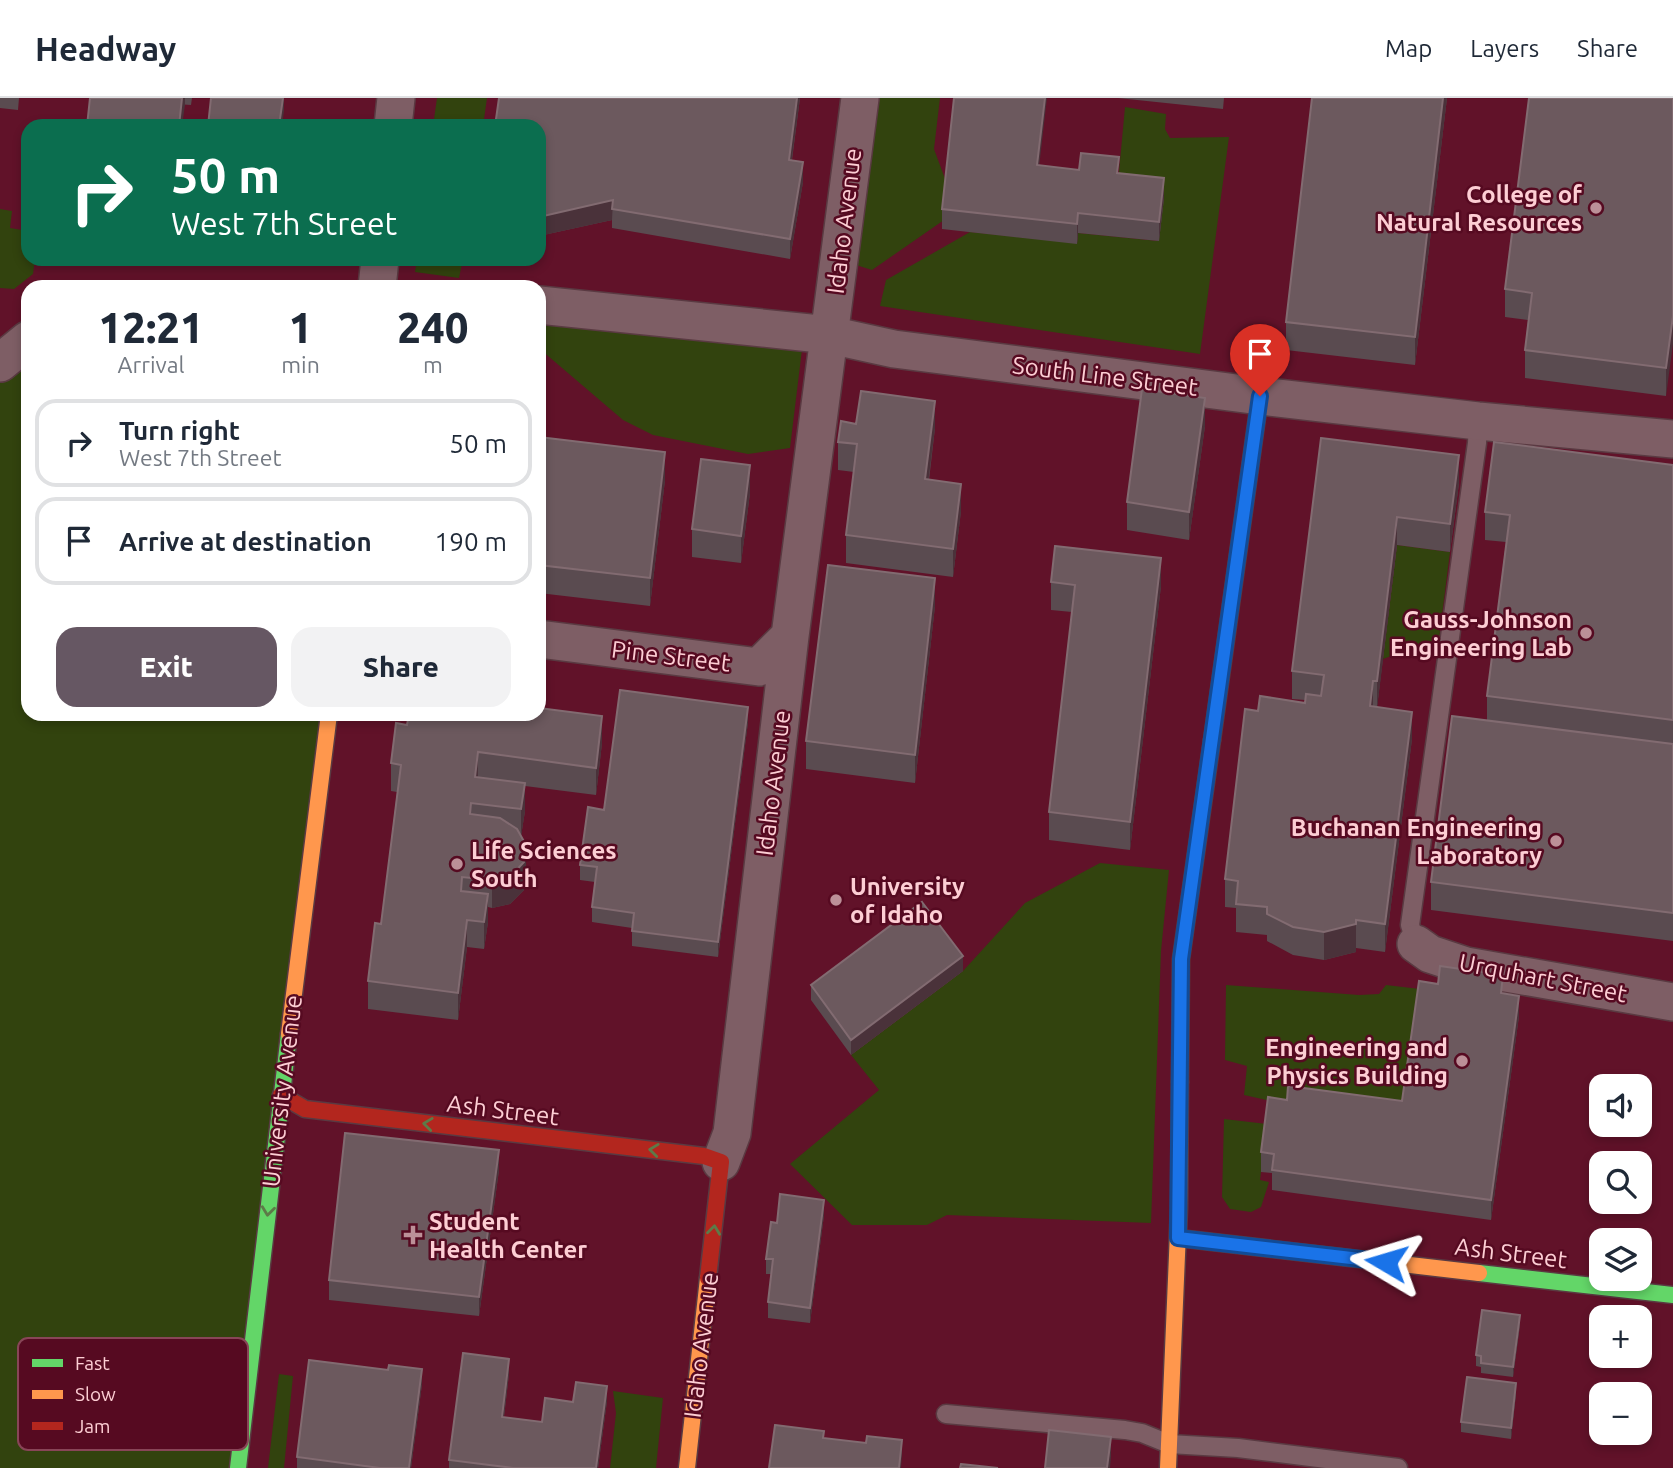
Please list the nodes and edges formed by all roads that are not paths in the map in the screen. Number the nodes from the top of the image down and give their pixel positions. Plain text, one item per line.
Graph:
1 (396, 98) edge
2 (860, 98) edge
3 (394, 119) edge
4 (546, 306) edge
5 (830, 335) junction
6 (21, 346) edge
7 (0, 363) edge
8 (1260, 396) junction
9 (1478, 421) junction
10 (1673, 439) edge
11 (790, 636) junction
12 (546, 640) edge
13 (328, 721) edge
14 (1416, 944) joint
15 (1673, 1002) edge
16 (281, 1095) junction
17 (721, 1162) junction
18 (1178, 1238) junction
19 (1673, 1295) edge
20 (248, 1381) edge
21 (946, 1414) dead end
22 (1169, 1444) junction
23 (240, 1450) edge
24 (238, 1468) edge
25 (687, 1468) edge
26 (1168, 1468) edge
27 (1398, 1468) edge

1 - 3 street
2 - 5 street, Idaho Avenue
4 - 5 street, South Line Street
5 - 8 street, South Line Street
5 - 11 street, Idaho Avenue
6 - 7 street
8 - 9 street, South Line Street
8 - 18 street
9 - 10 street, South Line Street
9 - 14 lane
11 - 12 street, Pine Street
11 - 17 street, Idaho Avenue
13 - 16 street, University Avenue
14 - 15 street, Urquhart Street
17 -> 16 street, Ash Street
16 -> 20 street, University Avenue
25 -> 17 street, Idaho Avenue
18 - 19 street, Ash Street
18 - 22 street
21 - 22 lane
22 - 26 street
22 - 27 lane
23 -> 24 street, University Avenue

